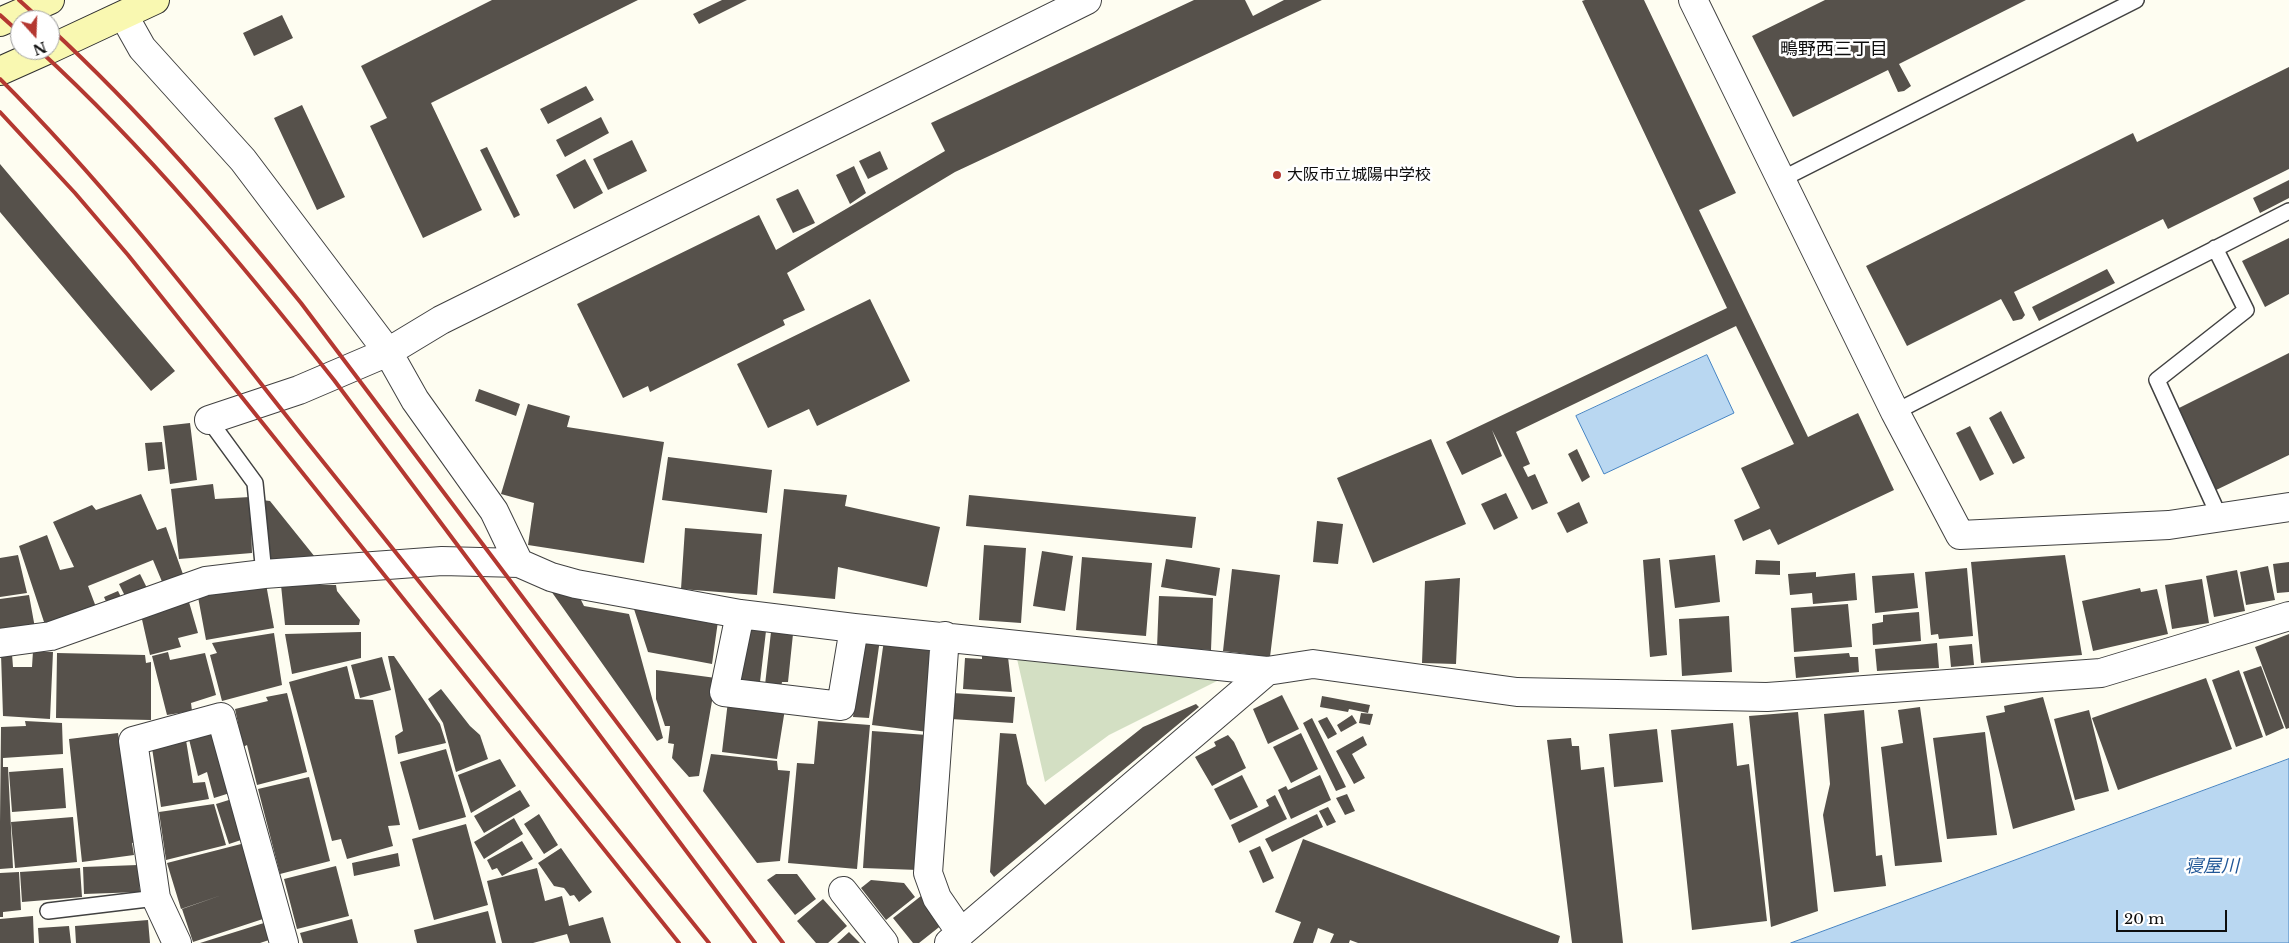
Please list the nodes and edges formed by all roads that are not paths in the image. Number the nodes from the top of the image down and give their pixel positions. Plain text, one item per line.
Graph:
1 (50, 0) edge
2 (155, 0) edge
3 (1087, 0) edge
4 (1693, 0) edge
5 (2136, 0) edge
6 (119, 8) edge
7 (0, 22) edge
8 (60, 42) edge
9 (24, 60) edge
10 (0, 71) edge
11 (1780, 180) junction
12 (2289, 211) edge
13 (2215, 248) junction
14 (388, 352) junction
15 (1895, 412) junction
16 (209, 420) joint
17 (2289, 507) edge
18 (2219, 516) junction
19 (519, 563) junction
20 (264, 574) junction
21 (740, 614) junction
22 (2289, 616) edge
23 (854, 628) junction
24 (945, 636) junction
25 (0, 643) edge
26 (1267, 671) junction
27 (843, 891) dead end
28 (156, 898) junction
29 (48, 911) dead end
30 (955, 938) edge
31 (177, 943) edge
32 (284, 943) edge
33 (884, 943) edge

1 - 7 street
2 - 6 street
3 - 14 street
4 - 11 street
5 - 11 lane
6 - 8 street
6 - 14 street
9 - 10 street
11 - 15 street
12 - 13 lane
13 - 15 lane
13 - 18 lane
14 - 16 street
14 - 19 street
15 - 18 street
16 - 20 lane
17 - 18 street
19 - 20 street
19 - 21 street
20 - 25 street
21 - 23 street
21 - 23 street
22 - 26 street
23 - 24 street
24 - 26 street
24 - 30 street
26 - 30 street
27 - 33 street
28 - 29 lane
28 - 31 street
28 - 32 street

